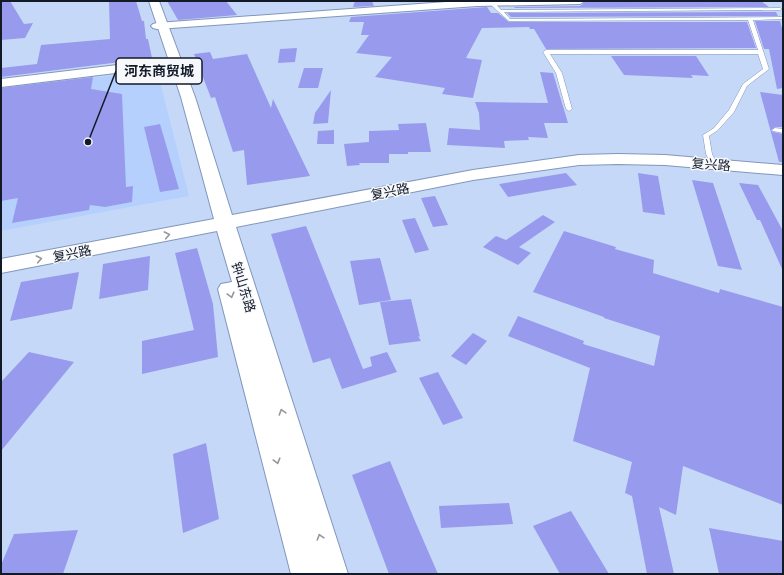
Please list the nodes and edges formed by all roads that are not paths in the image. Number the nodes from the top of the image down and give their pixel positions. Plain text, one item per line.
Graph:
1 (150, 1) edge
2 (154, 1) edge
3 (324, 1) edge
4 (580, 1) edge
5 (492, 3) junction
6 (652, 5) dead end
7 (657, 9) junction
8 (502, 11) junction
9 (329, 13) junction
10 (750, 18) junction
11 (668, 19) junction
12 (783, 19) edge
13 (160, 25) junction
14 (760, 52) junction
15 (172, 62) junction
16 (1, 84) edge
17 (569, 109) dead end
18 (776, 130) dead end
19 (783, 131) edge
20 (712, 159) junction
21 (783, 160) edge
22 (783, 170) edge
23 (217, 219) junction
24 (1, 252) edge
25 (1, 266) edge
26 (308, 574) edge
27 (331, 574) edge

1 - 13 main road, 钟山东路
2 - 13 main road, 钟山东路
3 - 9 main road
4 - 5 main road
5 - 8 lane
5 - 9 main road
6 - 7 lane
7 - 8 lane
7 - 11 lane
7 - 12 lane
8 - 11 lane
9 - 13 main road
10 - 11 lane
10 - 12 lane
10 - 14 lane
13 - 15 main road, 钟山东路
14 - 17 lane
14 - 20 lane
15 - 16 main road
15 - 23 main road, 钟山东路
18 - 19 lane
20 - 21 main road, 复兴路
20 - 22 main road, 复兴路
20 - 23 main road, 复兴路
23 - 24 main road, 复兴路
25 -> 23 main road, 复兴路
23 -> 26 main road, 钟山东路
27 -> 23 main road, 钟山东路

